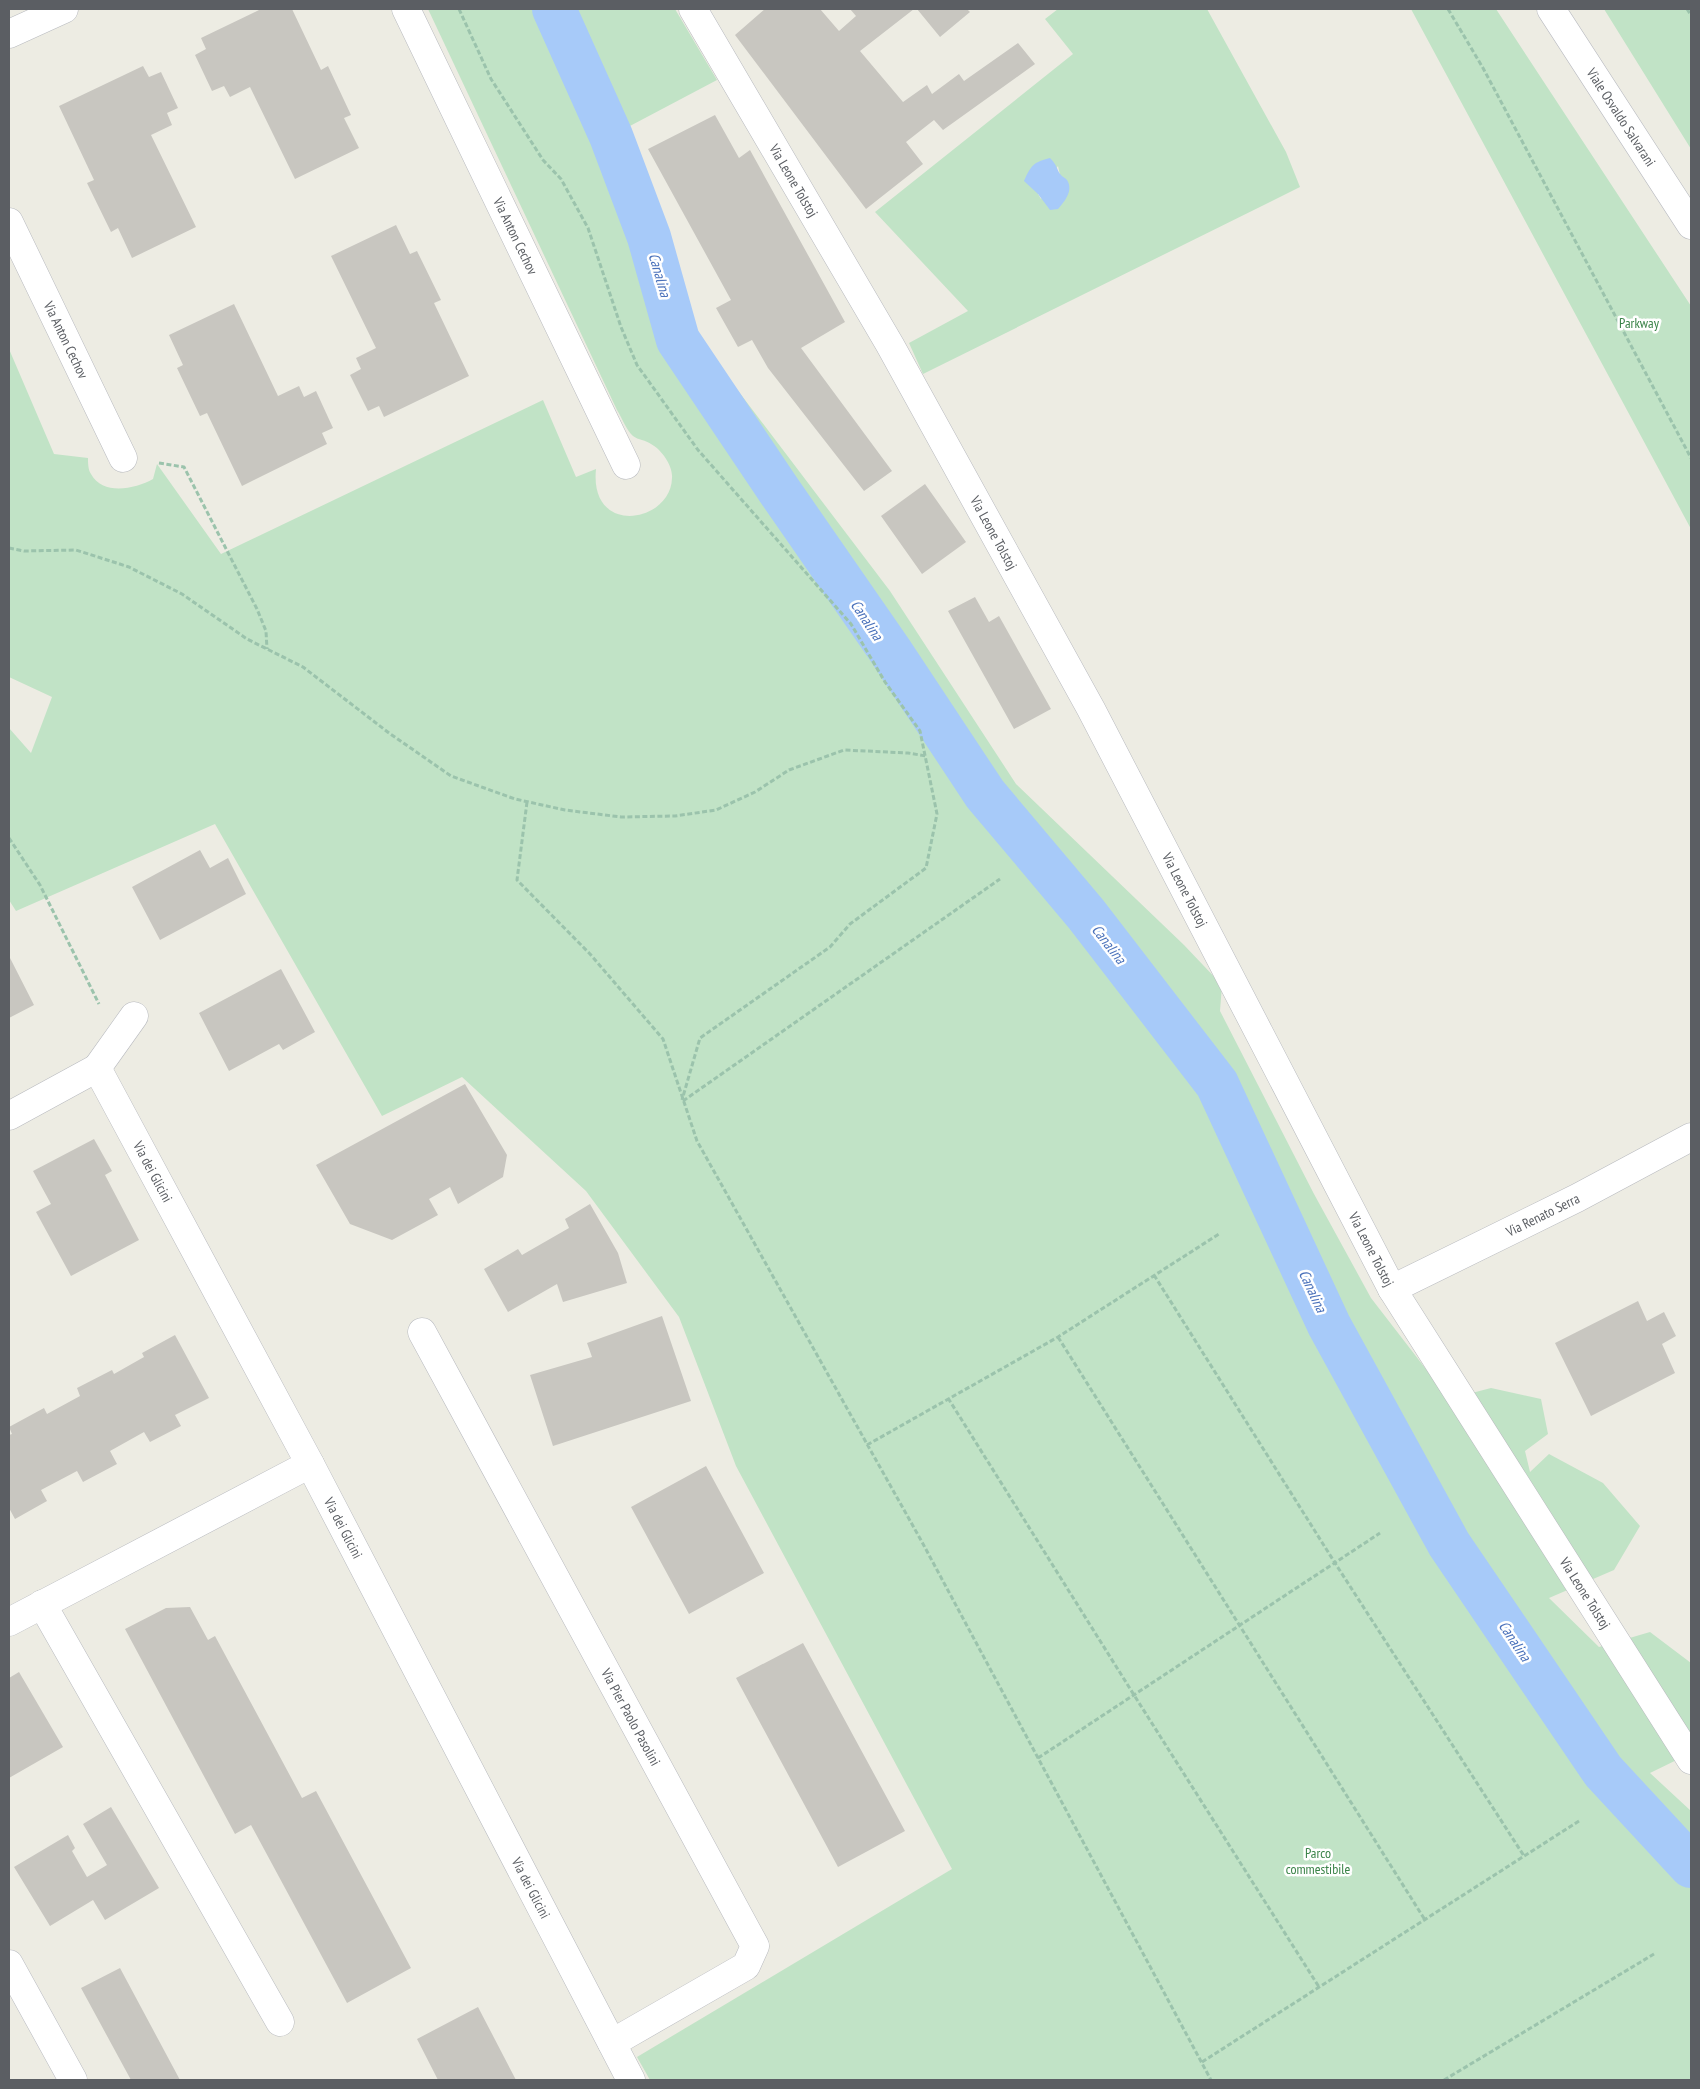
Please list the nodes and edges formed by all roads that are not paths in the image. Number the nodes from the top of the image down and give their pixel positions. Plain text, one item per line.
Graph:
1 (64, 9) edge
2 (406, 9) edge
3 (693, 9) edge
4 (1551, 9) edge
5 (9, 34) edge
6 (9, 222) edge
7 (1691, 225) edge
8 (123, 458) road end
9 (626, 465) dead end
10 (134, 1016) dead end
11 (97, 1068) junction
12 (9, 1116) edge
13 (1691, 1137) edge
14 (1392, 1289) junction
15 (422, 1332) dead end
16 (310, 1464) junction
17 (42, 1604) junction
18 (9, 1622) edge
19 (1691, 1760) edge
20 (9, 1964) edge
21 (280, 2022) dead end
22 (612, 2043) junction
23 (73, 2080) edge
24 (631, 2080) edge

1 - 5 street
2 - 9 street, Via Anton Cechov
3 - 14 street, Via Leone Tolstoj
4 - 7 street, Viale Osvaldo Salvarani
6 - 8 street, Via Anton Cechov
10 - 11 street
11 - 12 street
11 - 16 street, Via dei Glicini
13 - 14 street, Via Renato Serra
14 - 19 street, Via Leone Tolstoj
15 - 22 street, Via Pier Paolo Pasolini
16 - 17 street
16 - 22 street, Via dei Glicini
17 - 18 street
17 - 21 street
20 - 23 street
22 - 24 street, Via dei Glicini

